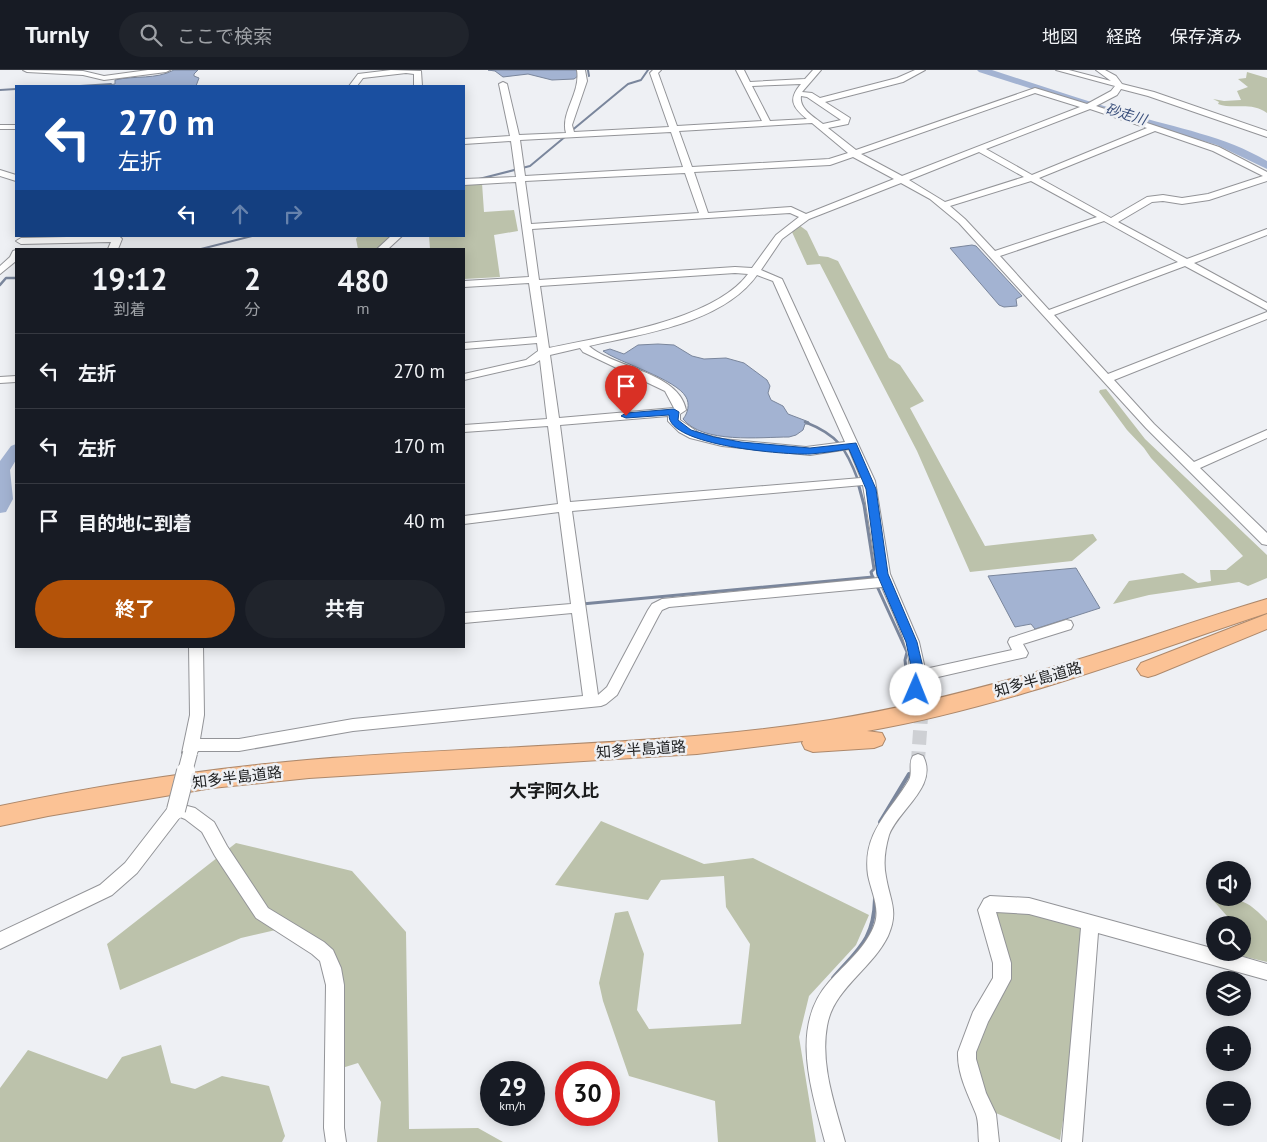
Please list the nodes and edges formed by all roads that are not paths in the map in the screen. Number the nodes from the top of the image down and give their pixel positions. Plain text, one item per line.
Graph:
1 (27, 70) edge
2 (166, 70) edge
3 (406, 70) edge
4 (581, 70) edge
5 (658, 70) edge
6 (740, 70) edge
7 (817, 70) edge
8 (921, 70) edge
9 (1060, 70) edge
10 (1100, 70) edge
11 (130, 72) edge
12 (808, 81) junction
13 (503, 84) dead end
14 (746, 84) junction
15 (354, 85) edge
16 (418, 85) edge
17 (1119, 85) junction
18 (797, 94) junction
19 (818, 100) junction
20 (1091, 105) junction
21 (813, 121) junction
22 (767, 124) junction
23 (15, 126) edge
24 (0, 127) edge
25 (821, 127) junction
26 (1155, 128) junction
27 (674, 129) junction
28 (1267, 134) edge
29 (570, 135) junction
30 (514, 138) junction
31 (465, 141) edge
32 (979, 149) junction
33 (855, 154) junction
34 (689, 170) junction
35 (0, 173) edge
36 (1267, 177) edge
37 (15, 178) edge
38 (1032, 178) junction
39 (899, 179) junction
40 (520, 180) junction
41 (465, 182) edge
42 (944, 205) junction
43 (705, 216) junction
44 (806, 217) junction
45 (1108, 220) junction
46 (527, 227) junction
47 (1267, 232) edge
48 (396, 237) edge
49 (20, 242) edge
50 (112, 248) edge
51 (383, 248) edge
52 (994, 255) junction
53 (15, 256) edge
54 (1186, 262) junction
55 (0, 271) edge
56 (755, 271) junction
57 (534, 282) junction
58 (465, 284) edge
59 (1267, 307) edge
60 (1047, 313) junction
61 (1267, 314) edge
62 (542, 340) junction
63 (582, 344) junction
64 (465, 346) edge
65 (543, 353) junction
66 (465, 377) edge
67 (1108, 378) junction
68 (15, 379) edge
69 (0, 380) edge
70 (674, 412) junction
71 (552, 422) junction
72 (465, 428) edge
73 (1267, 434) edge
74 (852, 445) junction
75 (1193, 467) junction
76 (869, 481) junction
77 (566, 507) junction
78 (465, 520) edge
79 (1267, 541) edge
80 (886, 582) junction
81 (1267, 593) edge
82 (1267, 606) edge
83 (578, 608) junction
84 (465, 618) edge
85 (1267, 621) edge
86 (1066, 625) dead end
87 (196, 648) edge
88 (1148, 669) dead end
89 (591, 701) junction
90 (874, 738) dead end
91 (191, 749) junction
92 (630, 750) junction
93 (918, 760) tunnel mouth
94 (0, 802) edge
95 (176, 810) junction
96 (0, 816) edge
97 (1090, 922) junction
98 (0, 941) edge
99 (1267, 972) edge
100 (336, 1142) edge
101 (835, 1142) edge
102 (989, 1142) edge
103 (1072, 1142) edge

1 - 11 street
2 - 11 street
3 - 15 street
3 - 16 street
4 - 29 street
5 - 27 street
6 - 14 street
7 - 12 street
8 - 19 street
9 - 17 street
10 - 17 street
12 - 14 street
12 - 18 street
13 - 30 street
14 - 22 street
17 - 20 street
17 - 28 street
18 - 19 street
18 - 21 street
19 - 25 street
20 - 26 street
20 - 32 street
20 - 33 street
21 - 22 street
21 - 25 street
22 - 27 street
23 - 24 street
25 - 33 street
26 - 36 street
26 - 38 street
27 - 29 street
27 - 34 street
29 - 30 street
30 - 31 street
30 - 40 street
32 - 38 street
32 - 39 street
33 - 34 street
33 - 39 street
34 - 40 street
34 - 43 street
35 - 37 street
36 - 45 street
38 - 42 street
38 - 45 street
39 - 42 street
39 - 44 street
40 - 41 street
40 - 46 street
42 - 52 street
43 - 44 street
43 - 46 street
44 - 56 street
45 - 52 street
45 - 54 street
46 - 57 street
47 - 54 street
48 - 51 street
49 - 50 street
52 - 60 street
53 - 55 street
54 - 59 street
54 - 60 street
56 - 57 street
56 - 63 street
56 - 74 street
57 - 58 street
57 - 62 street
60 - 67 street
61 - 67 street
62 - 64 street
62 - 65 street
63 - 65 street
63 - 70 street
65 - 66 street
65 - 71 street
67 - 75 street
68 - 69 street
70 - 71 street
70 - 74 street
71 - 72 street
71 - 77 street
73 - 75 street
74 - 76 street
75 - 79 street
76 - 77 street
76 - 80 street
77 - 78 street
77 - 83 street
80 - 86 street
80 - 89 street
81 - 94 highway, 知多半島道路
82 - 92 highway, 知多半島道路
83 - 84 street
83 - 89 street
85 - 88 highway
87 - 91 street
89 - 91 street
90 - 92 highway
91 - 95 street, bridge
92 - 96 highway, 知多半島道路
93 - 101 street
95 - 98 street
95 - 100 street
97 - 99 street
97 - 102 street
97 - 103 street

